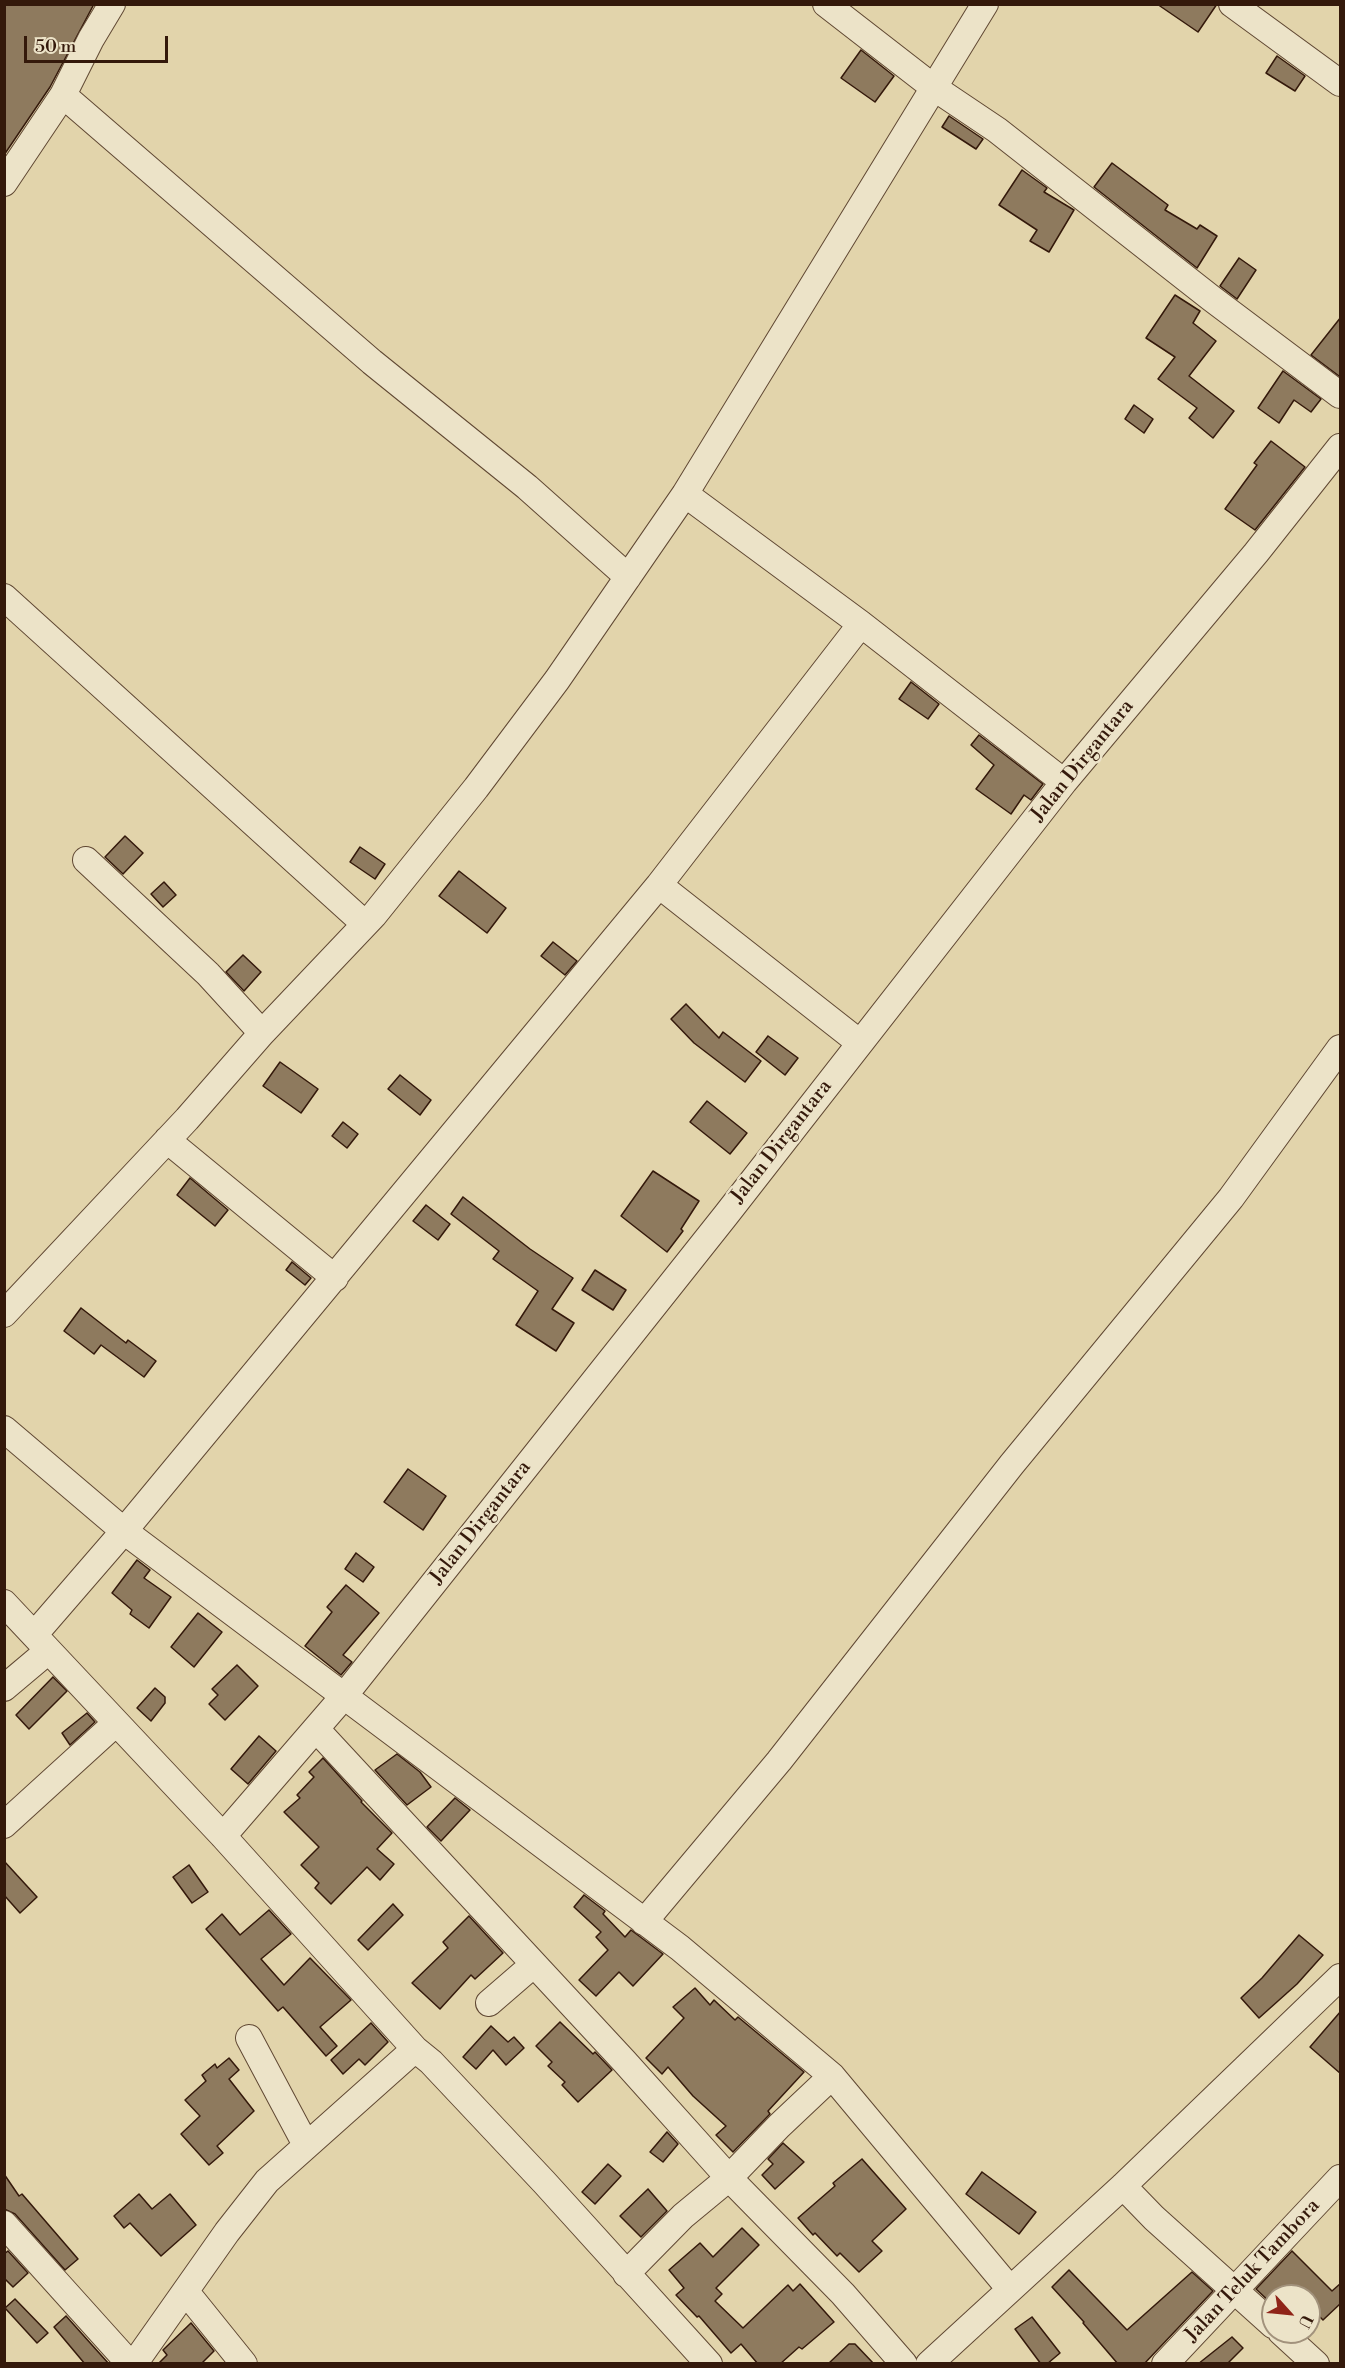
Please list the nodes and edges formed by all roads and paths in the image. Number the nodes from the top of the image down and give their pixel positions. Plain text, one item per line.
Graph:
1 (112, 4) edge
2 (826, 4) edge
3 (985, 4) edge
4 (1232, 4) edge
5 (1341, 83) edge
6 (933, 87) junction
7 (63, 95) junction
8 (4, 183) edge
9 (1341, 395) edge
10 (1341, 447) edge
11 (685, 494) junction
12 (628, 577) junction
13 (4, 597) edge
14 (861, 624) junction
15 (1064, 782) junction
16 (86, 860) dead end
17 (659, 885) junction
18 (365, 924) junction
19 (262, 1033) junction
20 (860, 1042) junction
21 (1341, 1048) edge
22 (167, 1140) junction
23 (335, 1278) junction
24 (4, 1314) edge
25 (4, 1429) edge
26 (124, 1531) junction
27 (4, 1603) edge
28 (41, 1643) junction
29 (4, 1688) edge
30 (344, 1696) junction
31 (116, 1723) junction
32 (316, 1730) junction
33 (4, 1825) edge
34 (223, 1836) junction
35 (644, 1922) junction
36 (533, 1965) junction
37 (1341, 1977) edge
38 (489, 2003) dead end
39 (249, 2038) dead end
40 (415, 2049) junction
41 (832, 2076) junction
42 (306, 2145) junction
43 (729, 2178) junction
44 (1341, 2178) edge
45 (1123, 2186) junction
46 (4, 2224) edge
47 (626, 2274) junction
48 (1009, 2288) junction
49 (1234, 2290) junction
50 (186, 2292) junction
51 (1261, 2314) edge
52 (1294, 2344) edge
53 (132, 2364) edge
54 (244, 2364) edge
55 (709, 2364) edge
56 (904, 2364) edge
57 (929, 2364) edge
58 (1165, 2364) edge
59 (1316, 2364) edge

1 - 7 street
2 - 6 street
3 - 6 street
4 - 5 street
6 - 9 street
6 - 11 street
7 - 8 street
7 - 12 street
10 - 15 street, Jalan Dirgantara
11 - 12 street
11 - 14 street
12 - 18 street
13 - 18 street
14 - 15 street
14 - 17 street
15 - 20 street, Jalan Dirgantara
16 - 19 street
17 - 20 street
17 - 23 street
18 - 19 street
19 - 22 street
20 - 30 street, Jalan Dirgantara
21 - 35 street
22 - 23 street
22 - 24 street
23 - 26 street
25 - 26 street
26 - 28 street
26 - 30 street
27 - 28 street
28 - 29 street
28 - 31 street
30 - 32 street, Jalan Dirgantara
30 - 35 street
31 - 33 street
31 - 34 street
32 - 34 street, Jalan Dirgantara
32 - 36 street
34 - 40 street
35 - 41 street
36 - 38 street
36 - 43 street
37 - 45 street
39 - 42 street
40 - 42 street
40 - 47 street
41 - 43 street
41 - 48 street
42 - 50 street
43 - 47 street
43 - 56 street
44 - 49 street, Jalan Teluk Tambora
45 - 48 street
45 - 49 street
46 - 53 street
47 - 55 street
48 - 57 street
49 - 51 street
49 - 58 street, Jalan Teluk Tambora
50 - 53 street
50 - 54 street
52 - 59 street

